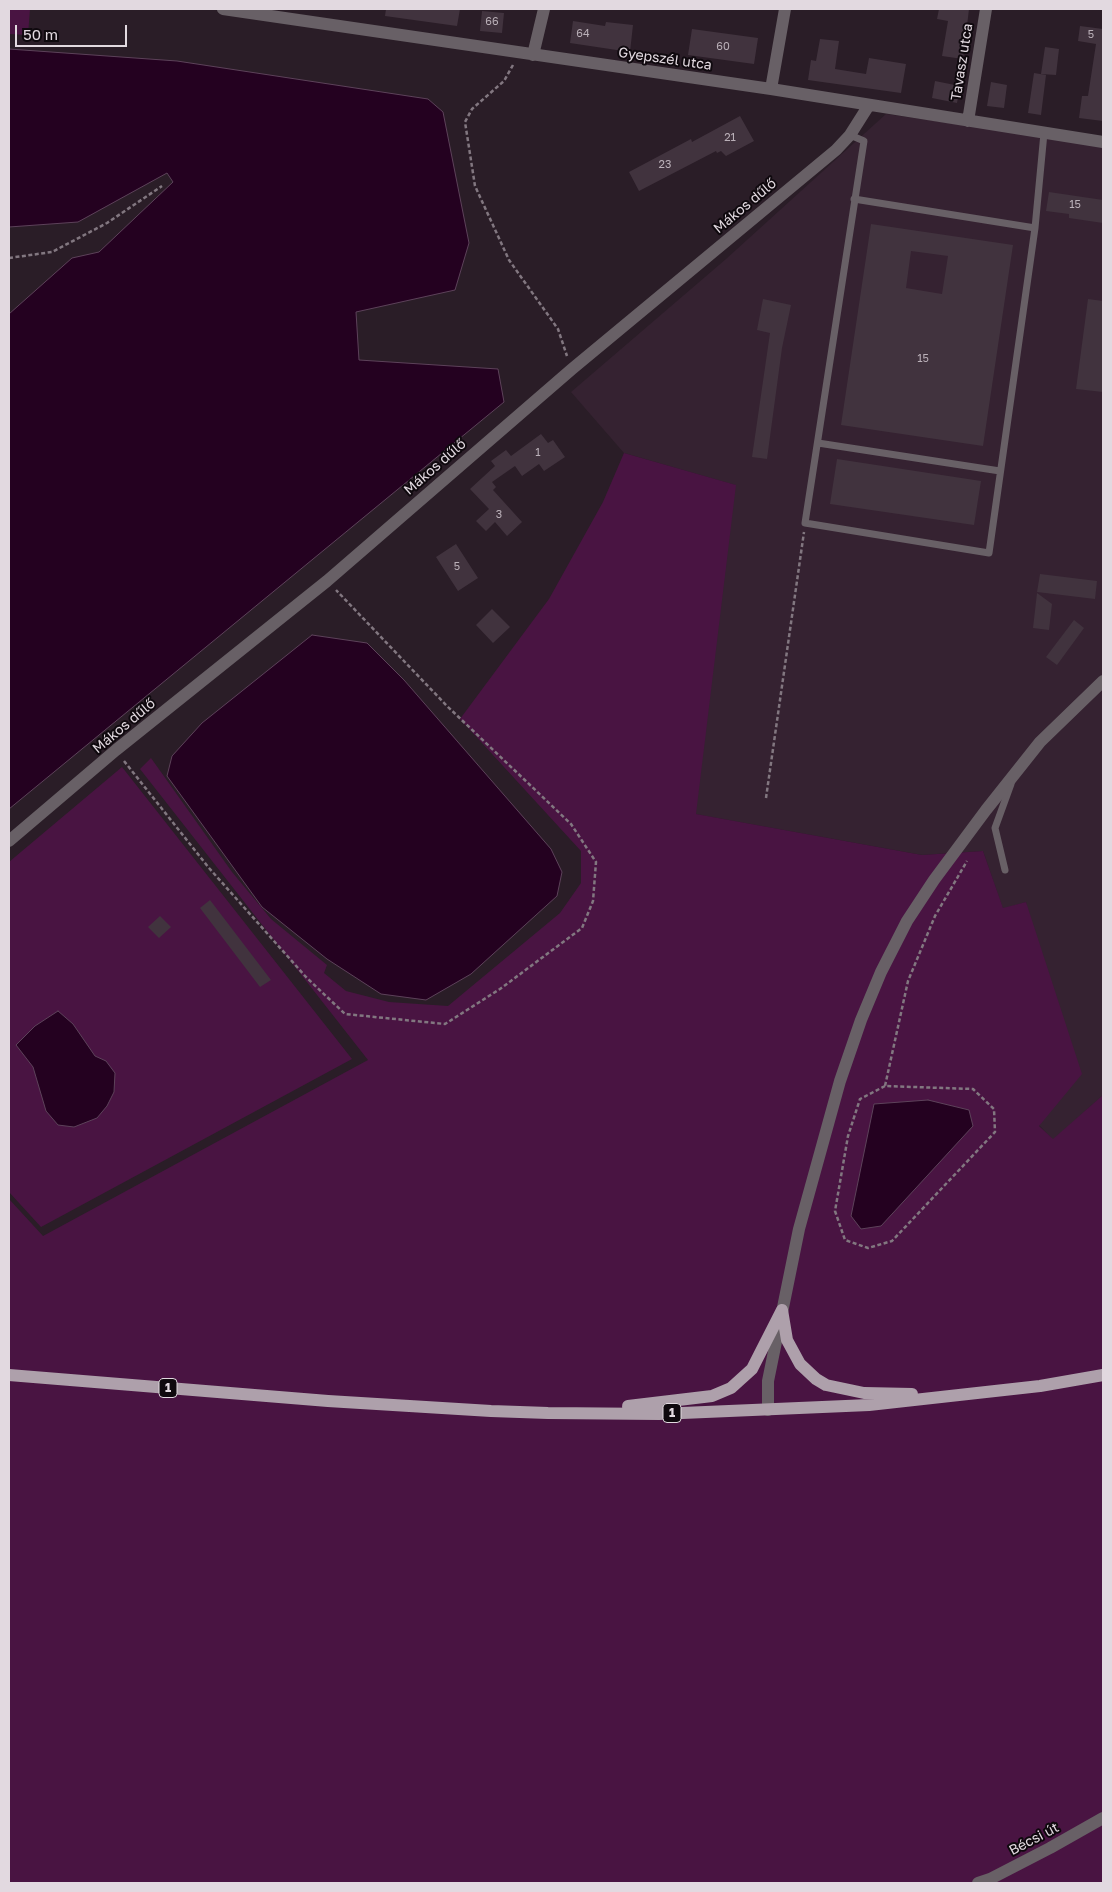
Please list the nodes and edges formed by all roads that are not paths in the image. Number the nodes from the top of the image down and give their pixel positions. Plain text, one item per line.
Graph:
1 (223, 9) edge
2 (544, 9) edge
3 (785, 9) edge
4 (986, 9) edge
5 (533, 55) junction
6 (771, 89) junction
7 (869, 105) junction
8 (968, 121) junction
9 (1044, 133) junction
10 (850, 135) junction
11 (1103, 142) edge
12 (854, 200) junction
13 (1035, 228) junction
14 (818, 444) junction
15 (1000, 471) junction
16 (1103, 682) edge
17 (1014, 775) junction
18 (9, 841) edge
19 (1004, 870) dead end
20 (782, 1310) junction
21 (9, 1375) edge
22 (1103, 1375) edge
23 (867, 1399) junction
24 (768, 1410) junction
25 (576, 1413) junction
26 (1103, 1818) edge
27 (978, 1883) edge

1 - 5 street, Gyepszél utca
2 - 5 street
3 - 6 street
4 - 8 street, Tavasz utca
5 - 6 street, Gyepszél utca
6 - 7 street, Gyepszél utca
7 - 8 street, Gyepszél utca
7 - 10 street, Mákos dűlő
8 - 9 street, Gyepszél utca
9 - 11 street, Gyepszél utca
9 - 13 lane
10 - 12 lane
10 - 18 street, Mákos dűlő
12 - 13 lane
12 - 14 lane
13 - 15 lane
14 - 15 lane
14 - 15 lane
16 - 17 street
17 - 19 lane
17 - 20 street
20 - 23 main road
20 - 24 street
20 - 25 main road
21 - 25 main road, 1
22 - 23 main road, 1
23 - 24 main road, 1
24 - 25 main road, 1
26 - 27 street, Bécsi út

